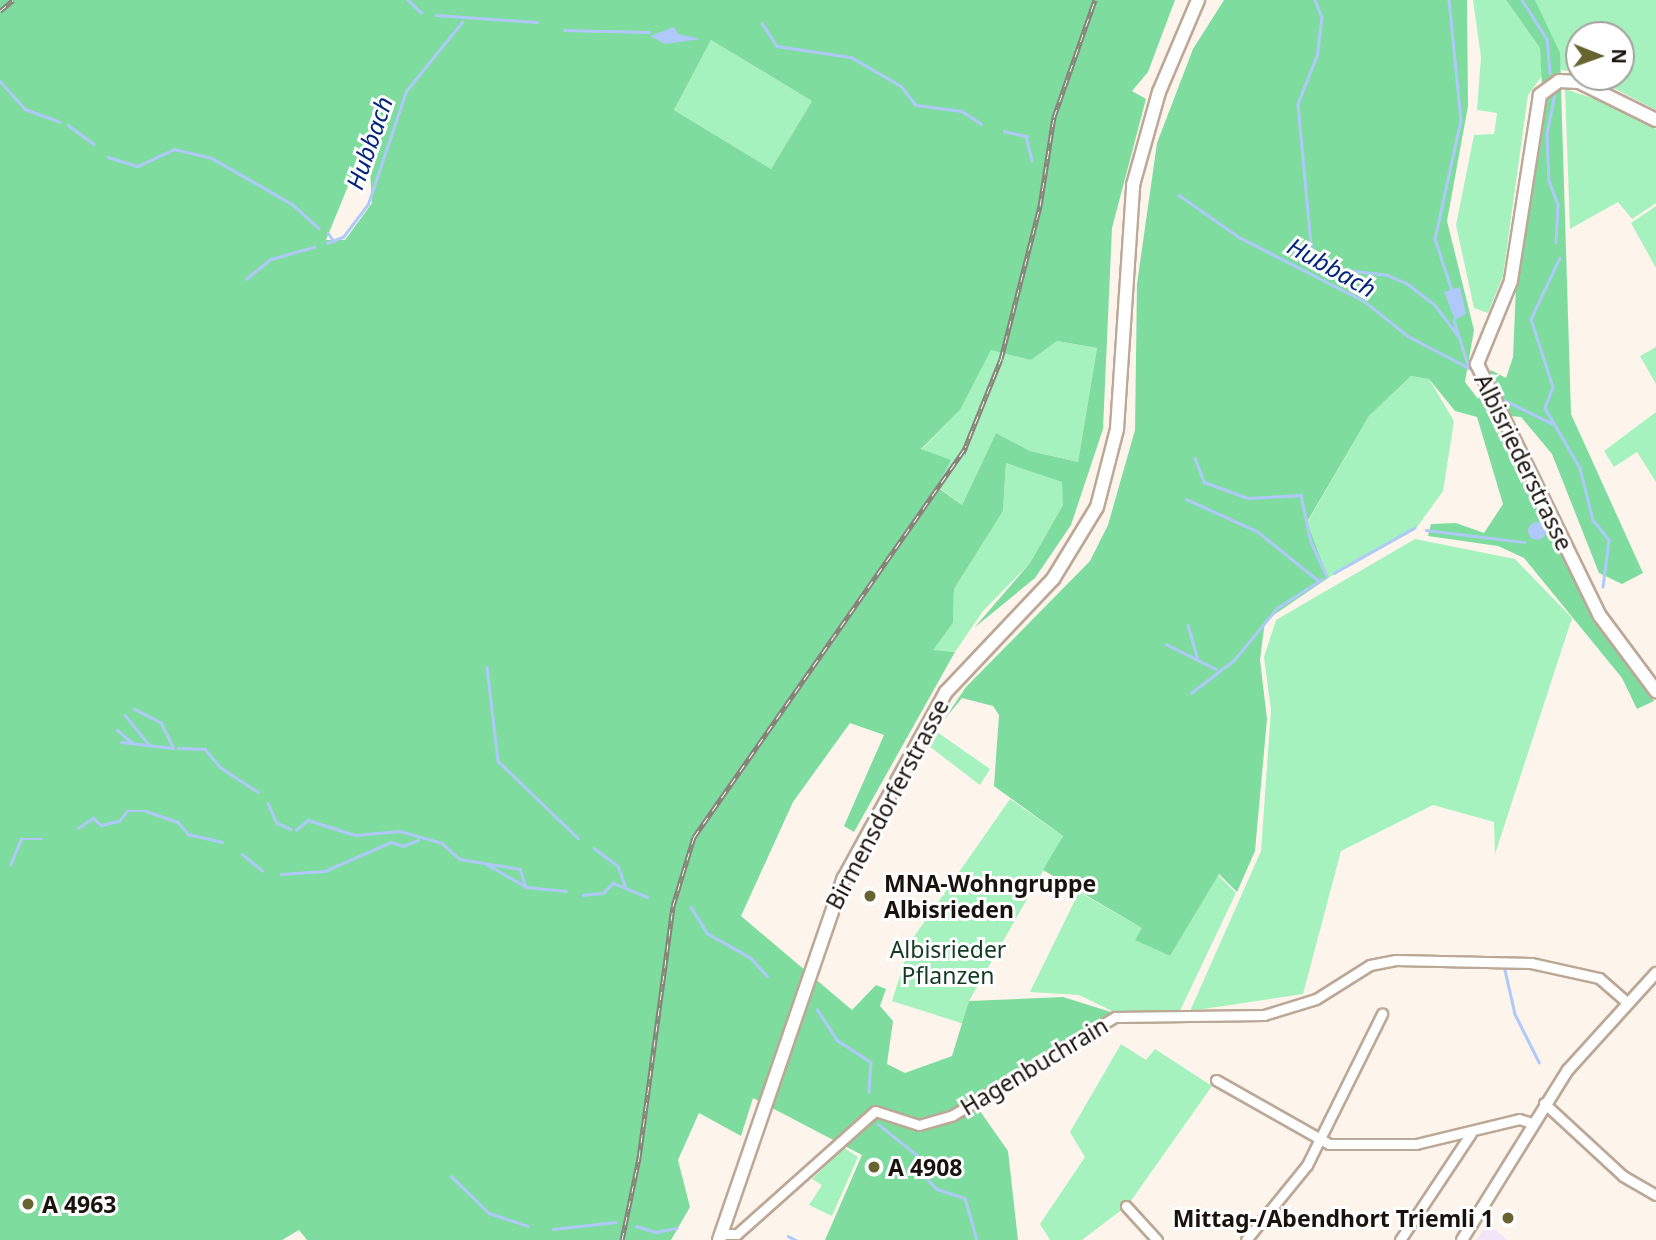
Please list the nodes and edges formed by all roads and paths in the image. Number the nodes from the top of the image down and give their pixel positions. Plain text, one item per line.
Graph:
1 (1198, 0) edge
2 (1656, 120) edge
3 (1656, 691) edge
4 (1656, 972) edge
5 (1627, 1002) junction
6 (1382, 1014) dead end
7 (1216, 1080) dead end
8 (1544, 1103) junction
9 (1532, 1123) junction
10 (1471, 1133) junction
11 (1317, 1142) junction
12 (1656, 1195) edge
13 (1126, 1206) dead end
14 (720, 1237) edge
15 (1157, 1240) edge
16 (1246, 1240) edge
17 (1400, 1240) edge
18 (1462, 1240) edge

1 - 14 main road, Birmensdorferstrasse
2 - 3 main road, Albisriederstrasse
4 - 5 street
5 - 8 street
5 - 14 street, Hagenbuchrain
6 - 11 street
7 - 11 street
8 - 9 street
8 - 12 street
9 - 10 street
9 - 18 street
10 - 11 street
10 - 17 street
11 - 16 street
13 - 15 street

